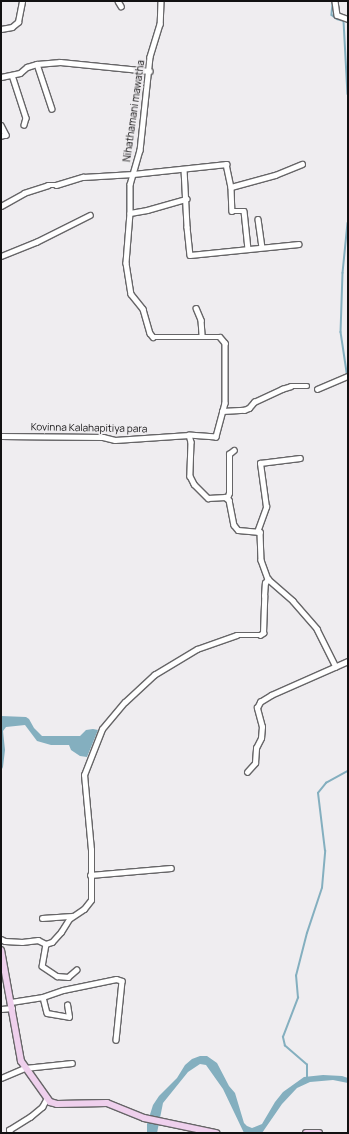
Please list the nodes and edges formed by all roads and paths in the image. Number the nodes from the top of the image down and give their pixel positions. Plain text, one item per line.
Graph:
1 (22, 1) edge
2 (161, 1) edge
3 (335, 1) edge
4 (348, 18) edge
5 (1, 29) edge
6 (37, 64) junction
7 (150, 71) junction
8 (12, 75) junction
9 (1, 77) edge
10 (52, 109) dead end
11 (1, 125) edge
12 (24, 125) dead end
13 (2, 136) dead end
14 (302, 164) dead end
15 (184, 169) junction
16 (133, 174) junction
17 (231, 187) junction
18 (186, 200) junction
19 (1, 206) edge
20 (130, 213) junction
21 (90, 215) dead end
22 (258, 219) dead end
23 (298, 244) dead end
24 (262, 247) junction
25 (248, 249) junction
26 (1, 256) edge
27 (196, 308) dead end
28 (202, 336) junction
29 (346, 377) edge
30 (307, 386) dead end
31 (317, 389) dead end
32 (222, 411) junction
33 (219, 428) joint
34 (189, 435) junction
35 (1, 436) edge
36 (234, 450) dead end
37 (300, 458) dead end
38 (227, 498) junction
39 (257, 532) junction
40 (268, 579) junction
41 (348, 661) edge
42 (336, 667) junction
43 (247, 772) dead end
44 (171, 868) dead end
45 (90, 875) junction
46 (74, 916) junction
47 (42, 918) dead end
48 (1, 938) edge
49 (46, 944) junction
50 (1, 950) edge
51 (76, 970) dead end
52 (43, 997) junction
53 (12, 1005) junction
54 (67, 1005) dead end
55 (1, 1009) edge
56 (116, 1040) dead end
57 (72, 1063) dead end
58 (25, 1068) junction
59 (1, 1078) edge
60 (47, 1098) junction
61 (10, 1133) edge
62 (216, 1133) edge
63 (306, 1133) edge
64 (318, 1133) edge

1 - 5 street
2 - 7 street, Nihathamani mawatha
3 - 4 street
6 - 7 street
6 - 8 street
6 - 10 street
7 - 16 street, Nihathamani mawatha
8 - 9 street
8 - 12 street
11 - 13 street
14 - 17 street
15 - 16 street
15 - 17 street
15 - 18 street
16 - 19 street
16 - 20 street, Nihathamani mawatha
17 - 25 street
18 - 20 street
18 - 25 street
20 - 28 street, Nihathamani mawatha
21 - 26 street
22 - 24 street
23 - 24 street
24 - 25 street
27 - 28 street
28 - 32 street, Nihathamani mawatha
29 - 31 street
30 - 32 street
32 - 33 street, Nihathamani mawatha
33 - 34 street, Kovinna Kalahapitiya para
34 - 35 street, Kovinna Kalahapitiya para
34 - 38 street
36 - 38 street
37 - 39 street
38 - 39 street
39 - 40 street
40 - 42 street
40 - 45 street
41 - 42 street
42 - 43 street
44 - 45 street
45 - 46 street
46 - 47 street
46 - 49 street
48 - 49 street
49 - 51 street
50 - 53 main road
52 - 53 street
52 - 54 street
52 - 56 street
53 - 55 street
53 - 58 main road
57 - 58 street
58 - 59 street
58 - 60 main road
60 - 61 street
60 - 62 main road
63 - 64 main road

